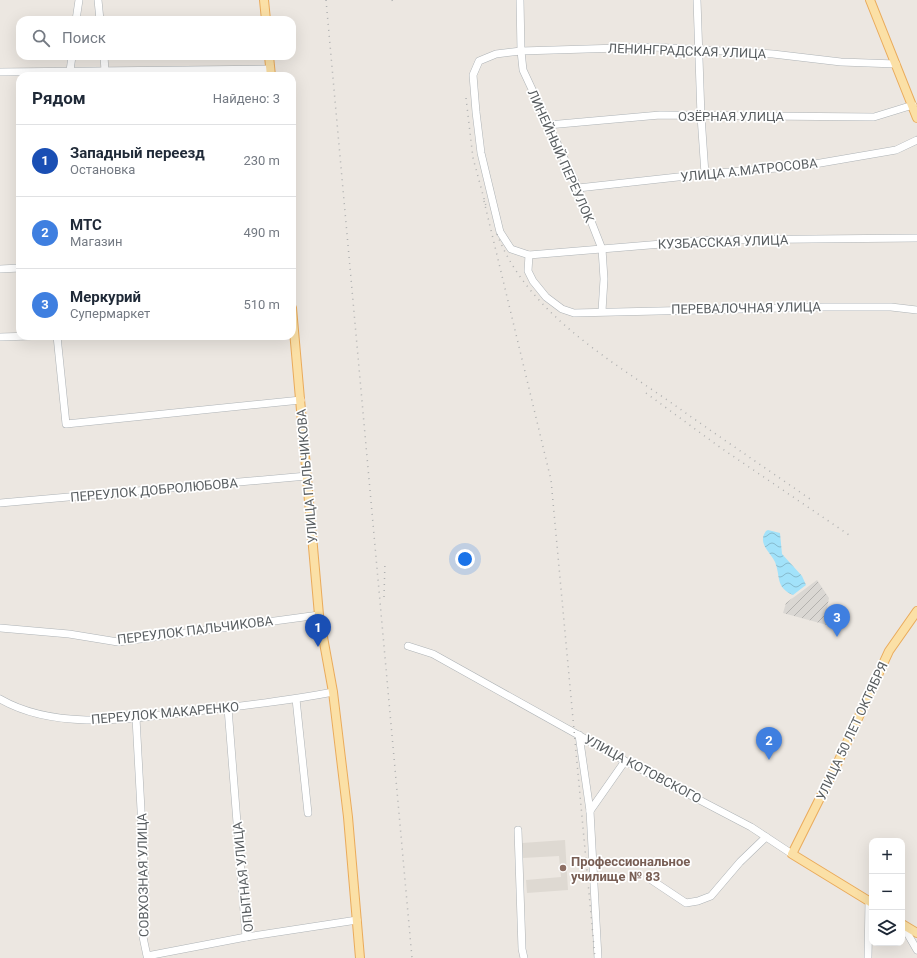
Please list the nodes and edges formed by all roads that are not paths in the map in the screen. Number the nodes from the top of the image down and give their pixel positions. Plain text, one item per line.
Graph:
1 (79, 0) edge
2 (98, 0) edge
3 (264, 0) edge
4 (520, 0) edge
5 (697, 0) edge
6 (870, 0) edge
7 (77, 16) edge
8 (100, 16) edge
9 (266, 16) edge
10 (698, 50) junction
11 (521, 51) junction
12 (71, 60) edge
13 (104, 60) edge
14 (269, 60) edge
15 (896, 64) junction
16 (70, 71) junction
17 (105, 71) junction
18 (0, 72) edge
19 (58, 72) edge
20 (270, 72) edge
21 (16, 73) edge
22 (916, 112) edge
23 (700, 116) junction
24 (548, 125) junction
25 (917, 140) edge
26 (705, 174) junction
27 (578, 188) junction
28 (917, 238) edge
29 (602, 249) junction
30 (529, 255) junction
31 (16, 268) edge
32 (0, 269) edge
33 (917, 310) edge
34 (602, 311) junction
35 (16, 336) edge
36 (0, 337) edge
37 (57, 340) edge
38 (295, 340) edge
39 (300, 400) junction
40 (308, 476) junction
41 (0, 503) edge
42 (917, 611) edge
43 (319, 615) junction
44 (0, 628) edge
45 (408, 646) dead end
46 (333, 692) junction
47 (0, 699) edge
48 (296, 699) junction
49 (228, 708) junction
50 (136, 718) junction
51 (579, 735) junction
52 (625, 761) junction
53 (590, 811) junction
54 (308, 813) dead end
55 (518, 830) dead end
56 (766, 837) junction
57 (792, 854) junction
58 (650, 879) dead end
59 (869, 901) edge
60 (871, 910) edge
61 (357, 920) junction
62 (905, 926) edge
63 (905, 929) edge
64 (917, 933) edge
65 (246, 937) junction
66 (917, 950) edge
67 (360, 958) edge
68 (524, 958) edge
69 (598, 958) edge
70 (868, 958) edge

1 - 7 street
2 - 8 street
3 - 9 main road
4 - 11 street, ЛИНЕЙНЫЙ ПЕРЕУЛОК
5 - 10 street
6 - 15 main road
10 - 11 street, ЛЕНИНГРАДСКАЯ УЛИЦА
10 - 15 street, ЛЕНИНГРАДСКАЯ УЛИЦА
10 - 23 street
11 - 24 street, ЛИНЕЙНЫЙ ПЕРЕУЛОК
11 - 30 street, ЛЕНИНГРАДСКАЯ УЛИЦА
12 - 16 street
13 - 17 street
14 - 20 main road
15 - 22 main road
16 - 17 street
16 - 19 street
17 - 20 street
18 - 21 street
22 - 23 street, ОЗЁРНАЯ УЛИЦА
23 - 24 street, ОЗЁРНАЯ УЛИЦА
23 - 26 street
24 - 27 street, ЛИНЕЙНЫЙ ПЕРЕУЛОК
25 - 26 street, УЛИЦА А.МАТРОСОВА
26 - 27 street, УЛИЦА А.МАТРОСОВА
27 - 29 street, ЛИНЕЙНЫЙ ПЕРЕУЛОК
28 - 29 street, КУЗБАССКАЯ УЛИЦА
29 - 30 street, КУЗБАССКАЯ УЛИЦА
29 - 34 street, ЛИНЕЙНЫЙ ПЕРЕУЛОК
30 - 34 street, ПЕРЕВАЛОЧНАЯ УЛИЦА
31 - 32 street
33 - 34 street, ПЕРЕВАЛОЧНАЯ УЛИЦА
35 - 36 street
37 - 39 street
38 - 39 main road, УЛИЦА ПАЛЬЧИКОВА
39 - 40 main road, УЛИЦА ПАЛЬЧИКОВА
40 - 41 street, ПЕРЕУЛОК ДОБРОЛЮБОВА
40 - 43 main road, УЛИЦА ПАЛЬЧИКОВА
42 - 57 main road, УЛИЦА 50 ЛЕТ ОКТЯБРЯ
43 - 44 street, ПЕРЕУЛОК ПАЛЬЧИКОВА
43 - 46 main road, УЛИЦА ПАЛЬЧИКОВА
45 - 51 street, УЛИЦА КОТОВСКОГО
46 - 48 street, ПЕРЕУЛОК МАКАРЕНКО
46 - 61 main road, УЛИЦА ПАЛЬЧИКОВА
47 - 50 street, ПЕРЕУЛОК МАКАРЕНКО
48 - 49 street, ПЕРЕУЛОК МАКАРЕНКО
48 - 54 street
49 - 50 street, ПЕРЕУЛОК МАКАРЕНКО
49 - 65 street, ОПЫТНАЯ УЛИЦА
50 - 65 street, СОВХОЗНАЯ УЛИЦА
51 - 52 street, УЛИЦА КОТОВСКОГО
51 - 53 street
52 - 53 street
52 - 56 street, УЛИЦА КОТОВСКОГО
53 - 69 street
55 - 68 street
56 - 57 street, УЛИЦА КОТОВСКОГО
56 - 58 street
57 - 59 main road, УЛИЦА КОТОВСКОГО
60 - 70 street
61 - 65 street, ОПЫТНАЯ УЛИЦА
61 - 67 main road, УЛИЦА ПАЛЬЧИКОВА
62 - 64 main road
63 - 66 street

